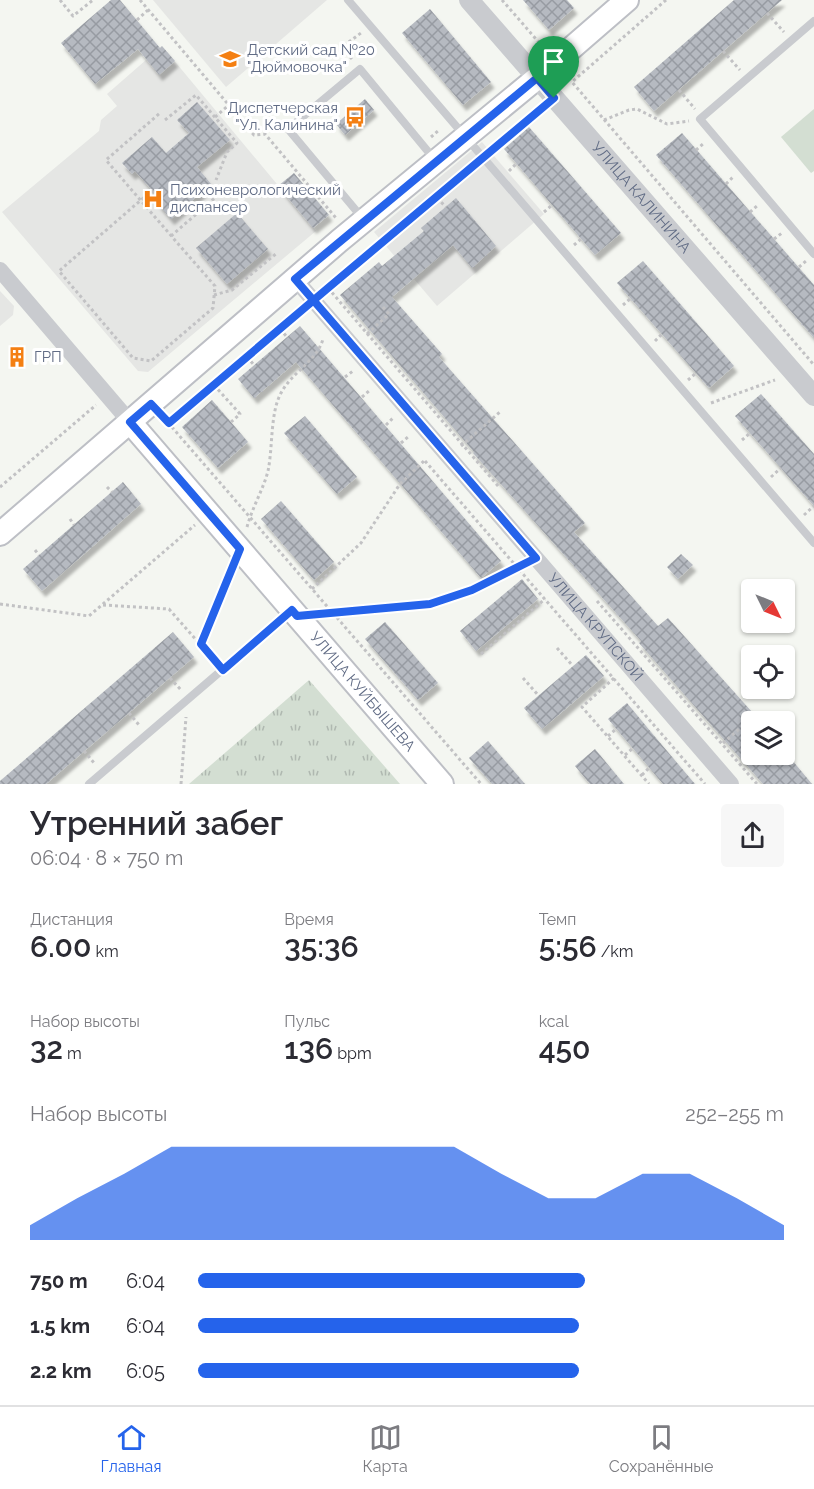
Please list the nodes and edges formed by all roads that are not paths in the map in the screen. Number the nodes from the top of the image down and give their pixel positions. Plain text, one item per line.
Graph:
1 (348, 0) edge
2 (470, 0) edge
3 (625, 1) edge
4 (814, 21) edge
5 (537, 78) junction
6 (465, 136) junction
7 (436, 161) junction
8 (364, 220) junction
9 (814, 254) edge
10 (0, 270) edge
11 (295, 279) junction
12 (807, 383) edge
13 (130, 422) junction
14 (0, 534) edge
15 (814, 543) edge
16 (295, 613) junction
17 (89, 784) edge
18 (442, 784) edge
19 (731, 784) edge

1 - 6 lane
2 - 5 street, УЛИЦА КАЛИНИНА
3 - 5 main road
4 - 9 lane
5 - 6 main road
5 - 12 street, УЛИЦА КАЛИНИНА
6 - 7 main road
6 - 15 lane
7 - 8 main road
7 - 8 lane
8 - 11 main road
10 - 13 street, УЛИЦА КУЙБЫШЕВА
11 - 13 main road
11 - 19 street, УЛИЦА КРУПСКОЙ
13 - 14 main road
13 - 16 main road, УЛИЦА КУЙБЫШЕВА
16 - 17 lane
16 - 18 main road, УЛИЦА КУЙБЫШЕВА

